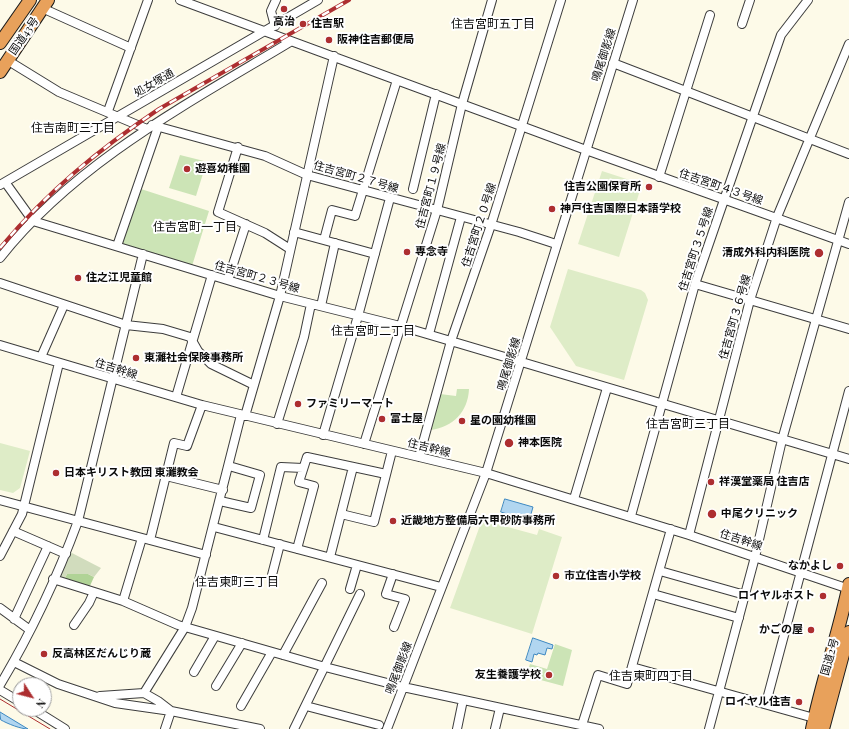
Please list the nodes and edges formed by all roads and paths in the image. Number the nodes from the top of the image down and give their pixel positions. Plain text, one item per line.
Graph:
1 (23, 0) edge
2 (30, 0) edge
3 (148, 0) edge
4 (180, 0) edge
5 (276, 0) edge
6 (318, 0) edge
7 (492, 0) edge
8 (561, 0) edge
9 (633, 0) edge
10 (750, 0) edge
11 (808, 0) edge
12 (44, 3) edge
13 (710, 15) dead end
14 (742, 24) dead end
15 (275, 26) junction
16 (263, 32) junction
17 (0, 34) edge
18 (290, 42) junction
19 (0, 43) edge
20 (849, 44) edge
21 (131, 48) junction
22 (334, 56) junction
23 (4, 62) edge
24 (613, 63) junction
25 (0, 72) edge
26 (397, 80) junction
27 (686, 91) junction
28 (436, 94) junction
29 (462, 104) junction
30 (108, 112) junction
31 (117, 117) junction
32 (753, 117) junction
33 (152, 127) junction
34 (522, 127) junction
35 (810, 138) junction
36 (238, 147) junction
37 (586, 150) junction
38 (849, 154) edge
39 (307, 175) junction
40 (659, 177) junction
41 (3, 184) edge
42 (413, 189) dead end
43 (364, 190) junction
44 (390, 198) junction
45 (724, 200) junction
46 (849, 202) edge
47 (437, 210) junction
48 (461, 217) junction
49 (777, 217) junction
50 (34, 221) junction
51 (246, 224) junction
52 (491, 225) junction
53 (294, 232) junction
54 (324, 240) junction
55 (839, 240) junction
56 (335, 243) junction
57 (556, 244) junction
58 (849, 244) edge
59 (117, 246) junction
60 (290, 249) junction
61 (143, 254) junction
62 (375, 254) junction
63 (0, 258) edge
64 (212, 275) junction
65 (228, 280) junction
66 (0, 283) edge
67 (695, 284) junction
68 (280, 296) junction
69 (750, 300) junction
70 (311, 304) junction
71 (64, 305) junction
72 (320, 306) junction
73 (358, 316) junction
74 (815, 320) junction
75 (126, 325) junction
76 (400, 326) junction
77 (849, 329) edge
78 (429, 334) junction
79 (193, 340) junction
80 (451, 341) junction
81 (0, 345) edge
82 (40, 357) junction
83 (522, 362) junction
84 (59, 363) junction
85 (113, 380) junction
86 (254, 385) junction
87 (607, 388) junction
88 (849, 391) edge
89 (176, 397) junction
90 (661, 404) junction
91 (202, 405) junction
92 (243, 416) junction
93 (718, 421) junction
94 (277, 424) junction
95 (323, 435) junction
96 (782, 440) junction
97 (364, 444) junction
98 (392, 450) junction
99 (832, 454) junction
100 (418, 457) junction
101 (849, 459) edge
102 (229, 466) junction
103 (353, 467) junction
104 (303, 468) junction
105 (386, 474) junction
106 (486, 474) junction
107 (166, 476) junction
108 (223, 490) junction
109 (574, 499) junction
110 (0, 500) edge
111 (220, 500) junction
112 (24, 506) junction
113 (341, 514) junction
114 (631, 516) junction
115 (78, 521) junction
116 (214, 527) junction
117 (672, 529) junction
118 (13, 531) junction
119 (689, 535) junction
120 (146, 539) junction
121 (263, 540) junction
122 (280, 544) junction
123 (48, 546) junction
124 (297, 548) junction
125 (66, 554) junction
126 (206, 554) junction
127 (0, 556) edge
128 (330, 557) junction
129 (756, 557) junction
130 (357, 564) junction
131 (660, 571) junction
132 (801, 572) junction
133 (393, 574) junction
134 (272, 575) dead end
135 (54, 579) junction
136 (322, 583) dead end
137 (441, 587) junction
138 (849, 588) edge
139 (350, 589) dead end
140 (94, 592) junction
141 (360, 594) dead end
142 (654, 594) junction
143 (745, 595) junction
144 (123, 601) junction
145 (0, 608) edge
146 (739, 618) junction
147 (14, 619) junction
148 (74, 625) dead end
149 (185, 627) junction
150 (394, 627) dead end
151 (30, 630) junction
152 (849, 632) edge
153 (215, 636) junction
154 (242, 643) junction
155 (272, 652) junction
156 (283, 655) junction
157 (14, 662) junction
158 (632, 666) junction
159 (325, 667) junction
160 (194, 672) dead end
161 (0, 685) edge
162 (216, 686) dead end
163 (403, 687) junction
164 (0, 690) edge
165 (720, 690) junction
166 (144, 694) junction
167 (95, 696) junction
168 (12, 697) edge
169 (463, 700) junction
170 (766, 704) junction
171 (241, 706) dead end
172 (306, 706) junction
173 (500, 708) junction
174 (171, 711) junction
175 (46, 717) edge
176 (813, 723) edge
177 (378, 725) dead end
178 (582, 725) junction
179 (66, 729) edge
180 (165, 729) edge
181 (260, 729) edge
182 (294, 729) edge
183 (387, 729) edge
184 (457, 729) edge
185 (495, 729) edge
186 (599, 729) edge
187 (709, 729) edge
188 (823, 729) edge

1 - 17 highway, 国道43号
2 - 19 highway
3 - 21 street
4 - 16 street, 住吉宮町４３号線
5 - 15 street
6 - 15 street, 処女塚通
7 - 29 street, 住吉宮町１９号線
8 - 34 street, 住吉宮町２０号線
9 - 24 street, 鳴尾御影線
10 - 14 street
11 - 32 street, 住吉宮町３５号線
12 - 21 street
12 - 23 highway, 国道43号
13 - 27 street
15 - 16 street, 処女塚通
16 - 18 street, 住吉宮町４３号線
16 - 31 street, 処女塚通
18 - 22 street, 住吉宮町４３号線
18 - 33 street
20 - 35 street, 住吉宮町３６号線
21 - 30 street
22 - 26 street, 住吉宮町４３号線
22 - 39 street
23 - 25 highway, 国道43号
23 - 30 street, 住吉宮町２７号線
24 - 27 street
24 - 37 street, 鳴尾御影線
26 - 28 street, 住吉宮町４３号線
26 - 43 street
27 - 32 street
27 - 40 street
28 - 29 street, 住吉宮町４３号線
28 - 42 street
29 - 34 street, 住吉宮町４３号線
29 - 47 street, 住吉宮町１９号線
30 - 31 street, 住吉宮町２７号線
31 - 33 street, 住吉宮町２７号線
31 - 41 street, 処女塚通
32 - 35 street
32 - 45 street, 住吉宮町３５号線
33 - 36 street, 住吉宮町２７号線
33 - 50 street
33 - 59 street
34 - 37 street, 住吉宮町４３号線
34 - 52 street, 住吉宮町２０号線
35 - 38 street
35 - 49 street, 住吉宮町３６号線
36 - 39 street, 住吉宮町２７号線
36 - 51 street
37 - 40 street, 住吉宮町４３号線
37 - 57 street, 鳴尾御影線
39 - 43 street, 住吉宮町２７号線
39 - 53 street
40 - 45 street, 住吉宮町４３号線
41 - 50 street
43 - 44 street, 住吉宮町２７号線
43 - 54 street
44 - 47 street, 住吉宮町２７号線
44 - 62 street
45 - 49 street, 住吉宮町４３号線
45 - 67 street, 住吉宮町３５号線
46 - 55 street
47 - 48 street, 住吉宮町２７号線
47 - 76 street, 住吉宮町１９号線
48 - 52 street, 住吉宮町２７号線
48 - 78 street
49 - 55 street, 住吉宮町４３号線
49 - 69 street, 住吉宮町３６号線
50 - 59 street, 住吉宮町２３号線
50 - 63 street
51 - 60 street
51 - 65 street
52 - 57 street, 住吉宮町２７号線
52 - 80 street, 住吉宮町２０号線
53 - 54 street
53 - 60 street
54 - 56 street
55 - 58 street, 住吉宮町４３号線
55 - 74 street
56 - 62 street
56 - 72 street
57 - 83 street, 鳴尾御影線
59 - 61 street, 住吉宮町２３号線
60 - 68 street
61 - 64 street, 住吉宮町２３号線
61 - 75 street
62 - 73 street
64 - 65 street, 住吉宮町２３号線
64 - 79 street
65 - 68 street, 住吉宮町２３号線
66 - 71 street
67 - 69 street
67 - 90 street, 住吉宮町３５号線
68 - 70 street, 住吉宮町２３号線
68 - 86 street
69 - 74 street
69 - 93 street, 住吉宮町３６号線
70 - 72 street, 住吉宮町２３号線
70 - 94 street
71 - 75 street
71 - 82 street
72 - 73 street, 住吉宮町２３号線
73 - 76 street, 住吉宮町２３号線
73 - 95 street
74 - 77 street
74 - 96 street
75 - 79 street
75 - 85 street
76 - 78 street, 住吉宮町２３号線
76 - 97 street, 住吉宮町１９号線
78 - 80 street, 住吉宮町２３号線
79 - 86 street
79 - 89 street
80 - 83 street, 住吉宮町２３号線
80 - 100 street, 住吉宮町２０号線
81 - 82 street, 住吉幹線
82 - 84 street, 住吉幹線
83 - 87 street, 住吉宮町２３号線
83 - 106 street, 鳴尾御影線
84 - 85 street, 住吉幹線
84 - 112 street
85 - 89 street, 住吉幹線
85 - 115 street
86 - 92 street
87 - 90 street, 住吉宮町２３号線
87 - 109 street
88 - 99 street
89 - 91 street, 住吉幹線
90 - 93 street, 住吉宮町２３号線
90 - 114 street, 住吉宮町３５号線
91 - 92 street, 住吉幹線
91 - 107 street
92 - 94 street, 住吉幹線
92 - 102 street
93 - 96 street, 住吉宮町２３号線
93 - 119 street, 住吉宮町３６号線
94 - 95 street, 住吉幹線
95 - 97 street, 住吉幹線
96 - 99 street, 住吉宮町２３号線
96 - 129 street
97 - 98 street, 住吉幹線
98 - 100 street, 住吉幹線
98 - 105 street
99 - 101 street, 住吉宮町２３号線
99 - 132 street
100 - 106 street, 住吉幹線
102 - 108 street
102 - 111 street
103 - 104 street
103 - 105 street
103 - 113 street
104 - 121 street
104 - 124 street
105 - 113 street
106 - 109 street, 住吉幹線
106 - 137 street, 鳴尾御影線
107 - 108 street
107 - 120 street
108 - 111 street
109 - 114 street, 住吉幹線
110 - 112 street
111 - 116 street
112 - 115 street
112 - 118 street
113 - 128 street
114 - 117 street, 住吉幹線
115 - 120 street
115 - 125 street
116 - 121 street
116 - 126 street
117 - 119 street, 住吉幹線
117 - 131 street
118 - 123 street
118 - 127 street
119 - 129 street, 住吉幹線
120 - 126 street
120 - 144 street
121 - 122 street
122 - 124 street
122 - 134 street
123 - 125 street
123 - 147 street
124 - 128 street
125 - 135 street
126 - 149 street
128 - 130 street
129 - 132 street, 住吉幹線
129 - 143 street
130 - 133 street
130 - 139 street
131 - 142 street
131 - 143 street
132 - 138 street, 住吉幹線
132 - 170 street
133 - 137 street
133 - 150 street
135 - 140 street
135 - 151 street
136 - 156 street
137 - 163 street, 鳴尾御影線
138 - 176 highway, 国道2号
140 - 144 street
140 - 148 street
141 - 159 street
142 - 146 street
142 - 158 street
143 - 146 street
144 - 149 street
145 - 147 street
146 - 165 street
147 - 151 street
149 - 153 street
149 - 166 street
151 - 157 street
152 - 188 highway, 国道2号
153 - 154 street
153 - 160 street
154 - 155 street
154 - 162 street
155 - 156 street
155 - 171 street
156 - 159 street
157 - 161 street
157 - 167 street
158 - 165 street
158 - 178 street
159 - 163 street
159 - 172 street
163 - 169 street
163 - 183 street, 鳴尾御影線
164 - 168 street
165 - 170 street
165 - 187 street
166 - 167 street
166 - 174 street
167 - 174 street
169 - 173 street
169 - 184 street
170 - 176 street
172 - 177 street
172 - 182 street
173 - 178 street
173 - 185 street
174 - 180 street
174 - 181 street
175 - 179 street
178 - 186 street

